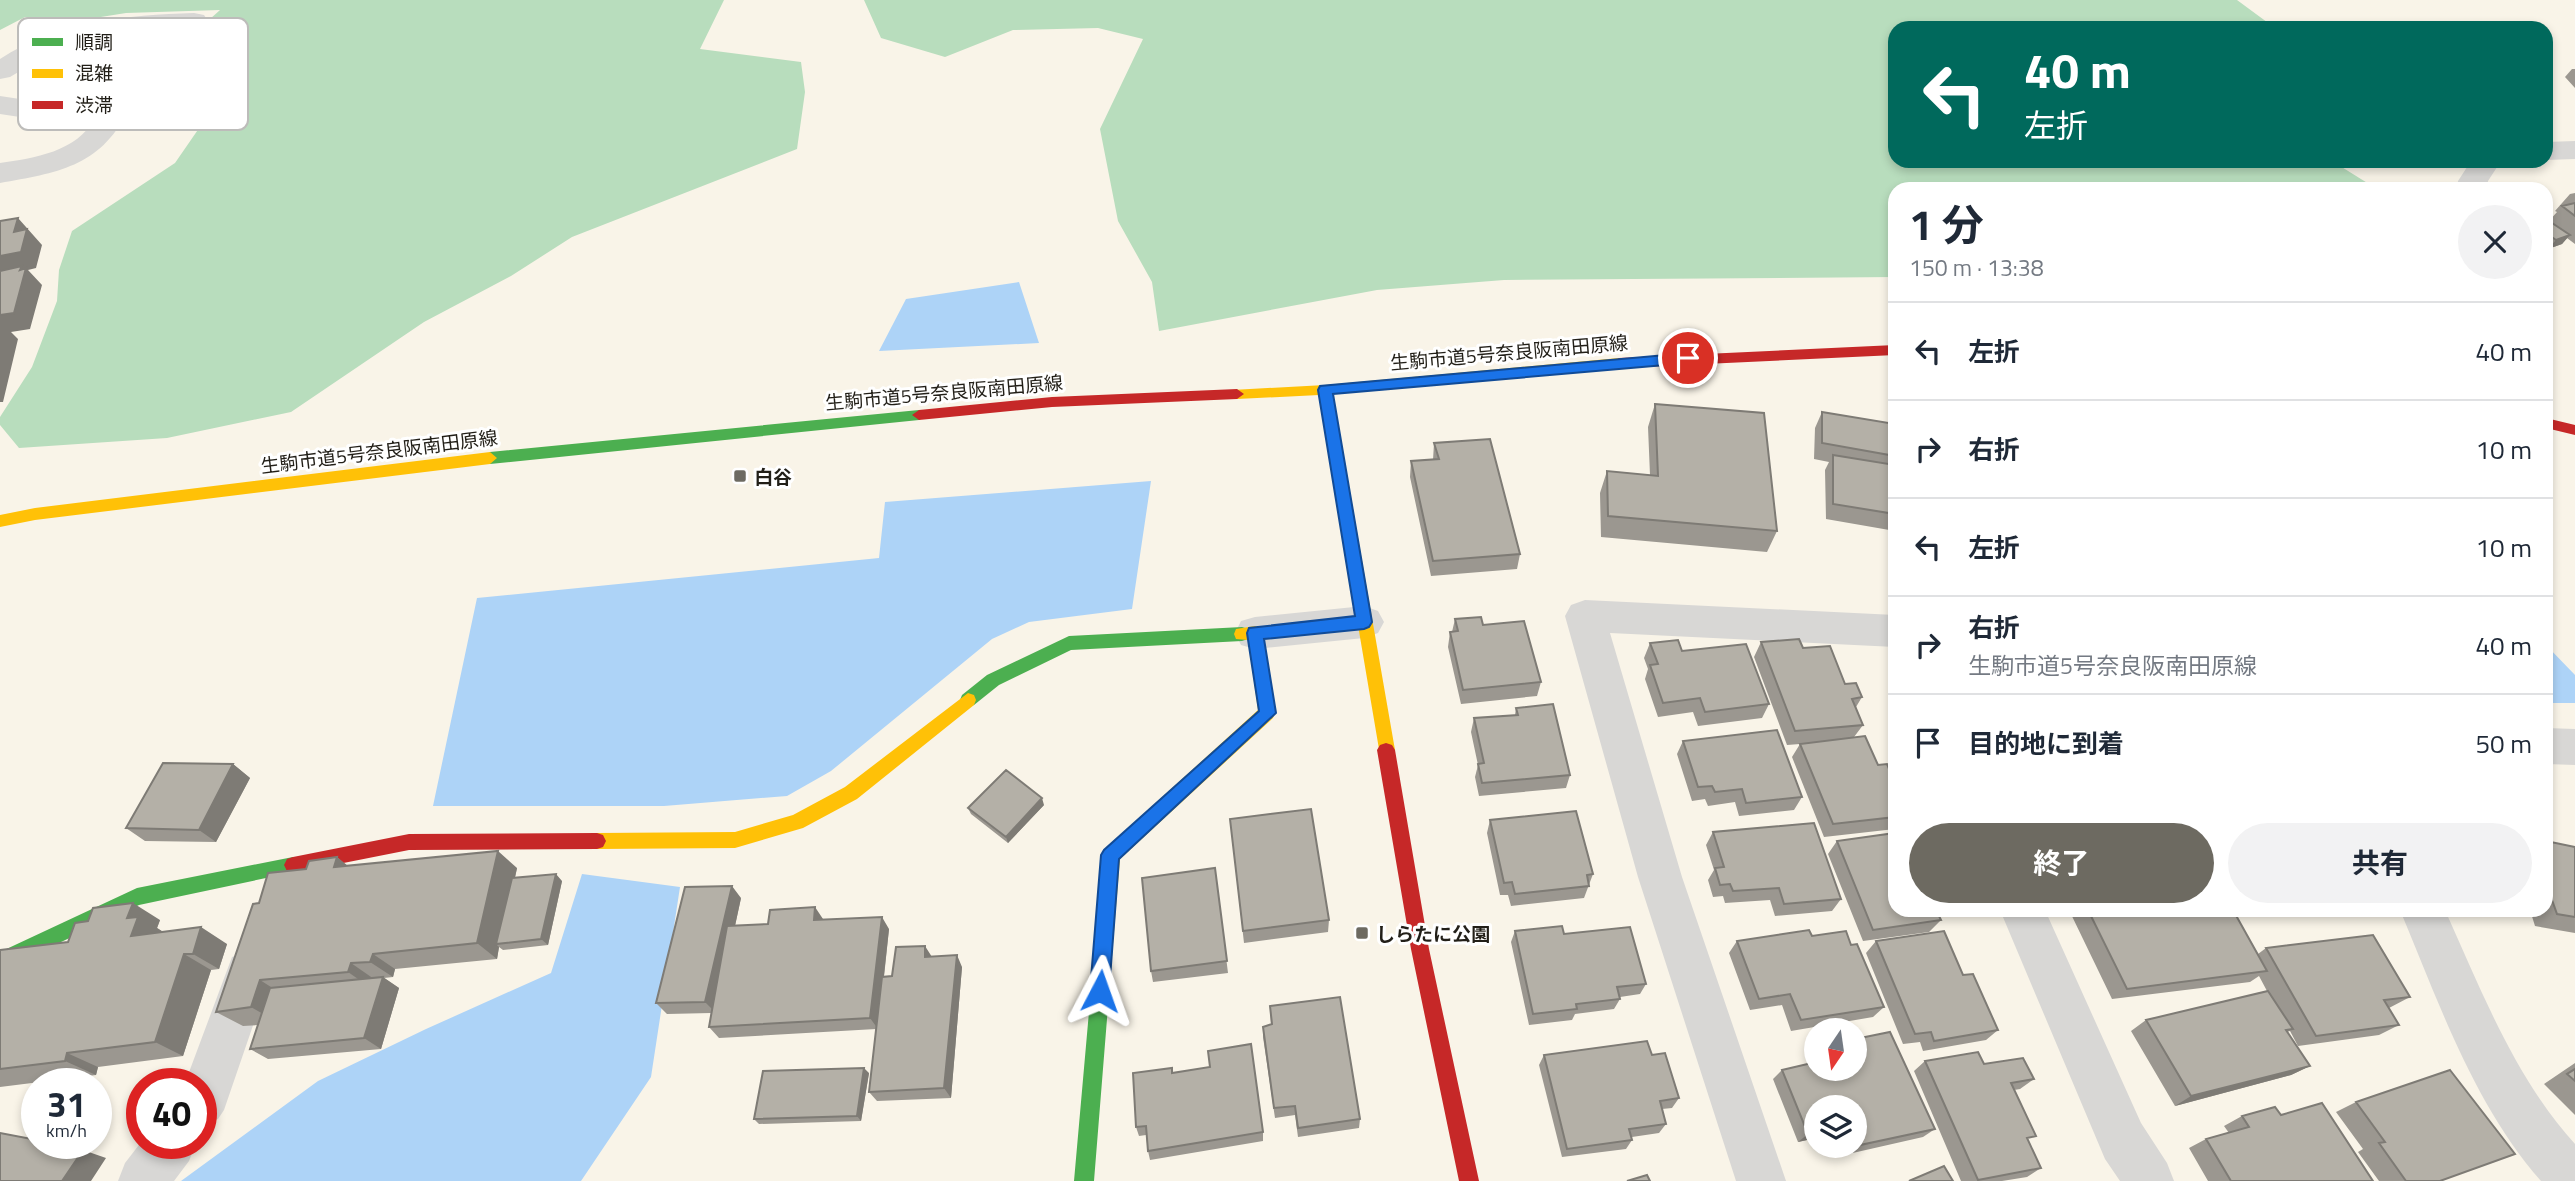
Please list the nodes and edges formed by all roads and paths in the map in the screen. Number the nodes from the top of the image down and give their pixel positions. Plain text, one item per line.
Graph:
1 (18, 58) edge
2 (0, 71) edge
3 (0, 105) edge
4 (18, 108) edge
5 (106, 130) edge
6 (2553, 150) edge
7 (2575, 150) edge
8 (0, 173) edge
9 (1888, 351) edge
10 (1325, 390) junction
11 (2553, 425) edge
12 (2575, 430) edge
13 (0, 521) edge
14 (1364, 622) junction
15 (1888, 632) edge
16 (1255, 633) junction
17 (2553, 746) edge
18 (2575, 747) edge
19 (284, 867) junction
20 (2025, 917) edge
21 (2425, 917) edge
22 (0, 962) edge
23 (216, 1068) edge
24 (159, 1159) edge
25 (143, 1181) edge
26 (1084, 1181) edge
27 (1469, 1181) edge
28 (1761, 1181) edge
29 (2149, 1181) edge
30 (2575, 1181) edge

1 - 2 street
3 - 4 street
5 - 8 street
6 - 7 street
9 - 10 street, 生駒市道5号奈良阪南田原線
10 - 13 street, 生駒市道5号奈良阪南田原線
10 - 14 street
11 - 12 street
14 - 16 street
14 - 27 street
15 - 28 street
16 - 19 street
16 - 26 street
17 - 18 street
19 - 22 street
19 - 23 street
20 - 29 street
21 - 30 street
24 - 25 street

